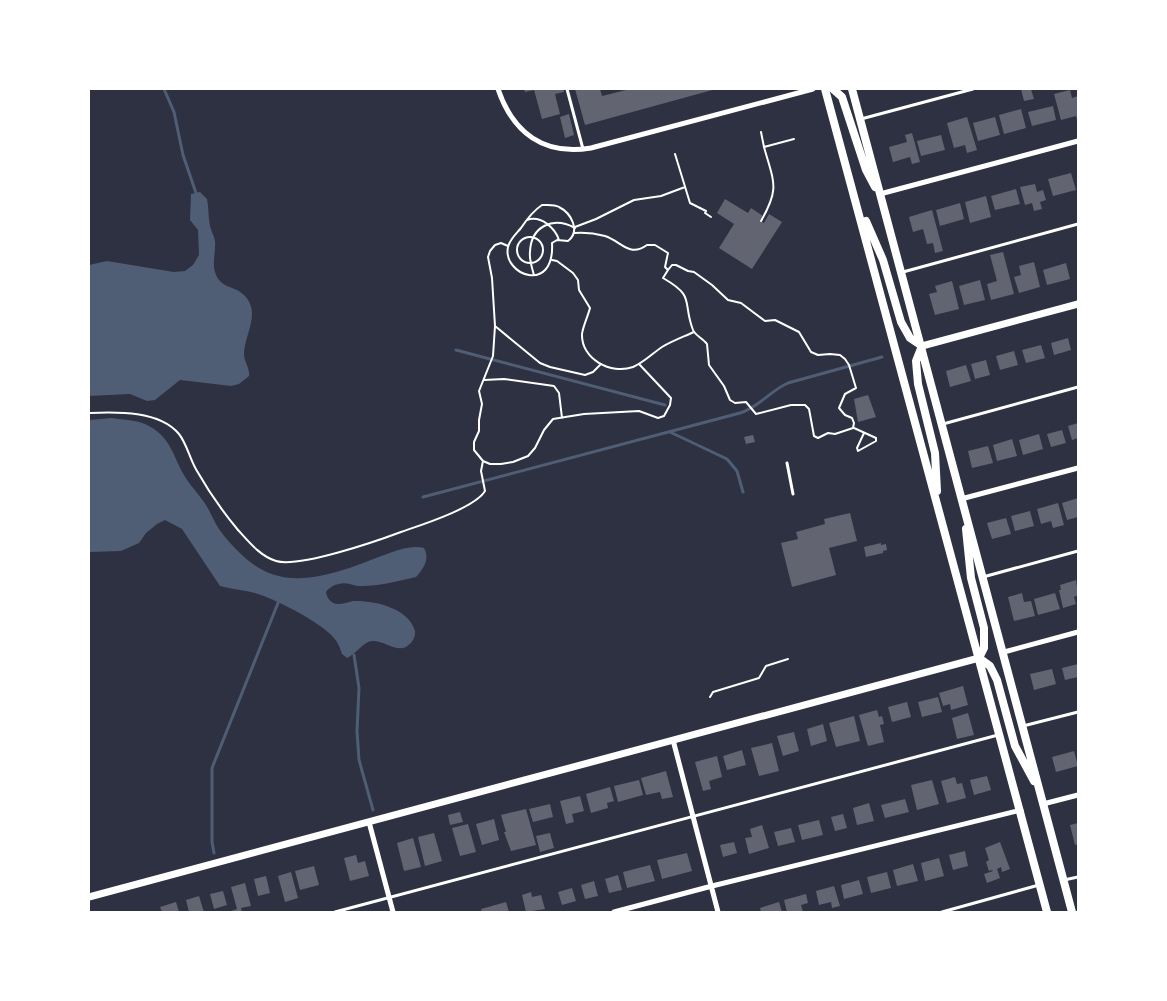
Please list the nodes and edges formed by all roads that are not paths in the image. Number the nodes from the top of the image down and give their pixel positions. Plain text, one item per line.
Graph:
1 (498, 89) edge
2 (567, 89) edge
3 (813, 89) edge
4 (825, 89) edge
5 (833, 89) edge
6 (852, 89) edge
7 (973, 89) edge
8 (860, 119) junction
9 (1078, 142) edge
10 (583, 149) junction
11 (880, 194) junction
12 (856, 201) junction
13 (1078, 224) edge
14 (902, 272) junction
15 (1078, 304) edge
16 (922, 346) junction
17 (1078, 387) edge
18 (942, 424) junction
19 (787, 463) dead end
20 (1078, 468) edge
21 (793, 494) dead end
22 (963, 503) junction
23 (938, 506) junction
24 (1078, 551) edge
25 (983, 577) junction
26 (1078, 632) edge
27 (1004, 652) junction
28 (978, 658) junction
29 (1078, 712) edge
30 (1023, 726) junction
31 (1000, 735) junction
32 (673, 740) junction
33 (1041, 795) junction
34 (1078, 795) edge
35 (1043, 804) junction
36 (1021, 810) junction
37 (693, 816) junction
38 (368, 822) junction
39 (1078, 877) edge
40 (1064, 881) junction
41 (1040, 885) junction
42 (712, 886) junction
43 (89, 897) edge
44 (389, 898) junction
45 (335, 912) edge
46 (393, 912) edge
47 (614, 912) edge
48 (718, 912) edge
49 (942, 912) edge
50 (1047, 912) edge
51 (1072, 912) edge

1 - 10 street
2 - 10 lane
3 - 10 street
4 - 12 main road
5 - 11 main road
6 - 8 main road
7 - 8 lane
8 - 11 main road
9 - 11 street
11 - 14 main road
12 - 16 main road
12 - 23 main road
13 - 14 lane
14 - 16 main road
15 - 16 street
16 - 18 main road
16 - 23 main road
17 - 18 lane
18 - 22 main road
19 - 21 lane
20 - 22 street
22 - 25 main road
22 - 28 main road
23 - 28 main road
24 - 25 lane
25 - 27 main road
26 - 27 street
27 - 30 main road
28 - 31 main road
28 - 32 street
28 - 33 main road
29 - 30 lane
30 - 33 main road
31 - 36 main road
31 - 37 lane
32 - 37 street
32 - 38 street
33 - 35 main road
34 - 35 street
35 - 40 main road
36 - 41 main road
36 - 42 street
37 - 42 street
37 - 44 lane
38 - 43 street
38 - 44 street
39 - 40 lane
40 - 51 main road
41 - 49 lane
41 - 50 main road
42 - 47 street
42 - 48 street
44 - 45 lane
44 - 46 street

